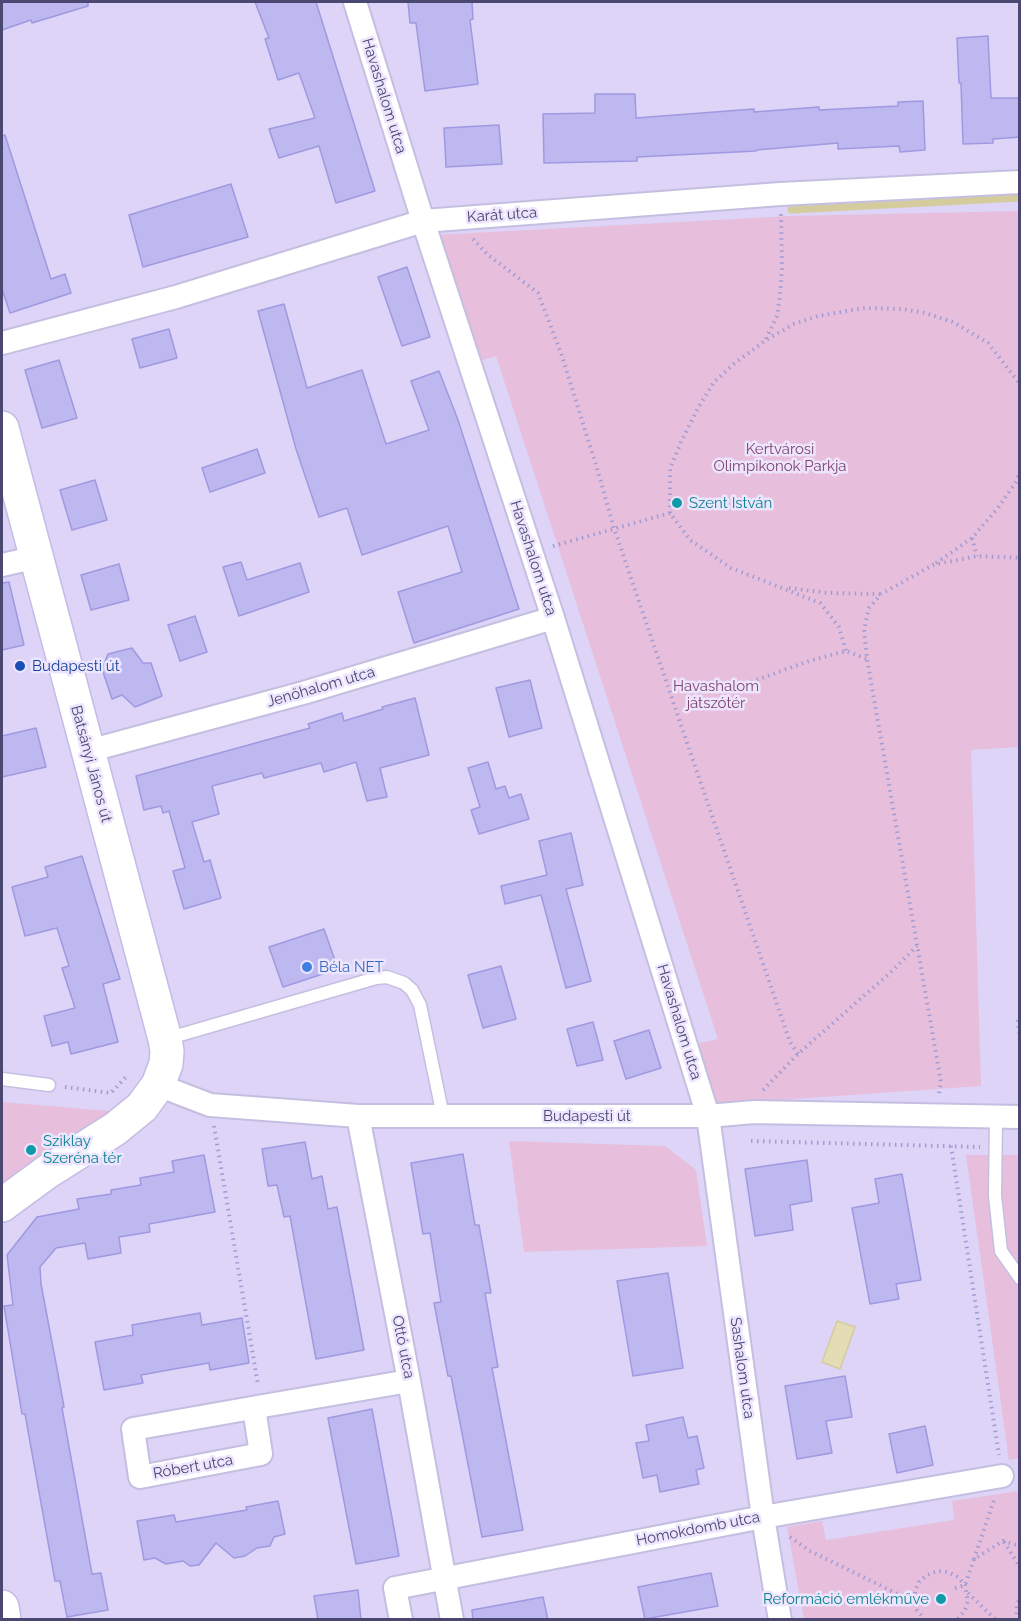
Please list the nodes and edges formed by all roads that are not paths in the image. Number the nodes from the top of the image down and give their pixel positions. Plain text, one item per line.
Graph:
1 (355, 2) edge
2 (1020, 182) edge
3 (423, 221) junction
4 (2, 343) edge
5 (2, 428) edge
6 (37, 557) junction
7 (2, 565) edge
8 (553, 618) junction
9 (88, 751) junction
10 (165, 1039) junction
11 (2, 1080) edge
12 (49, 1085) road end
13 (154, 1092) junction
14 (358, 1116) junction
15 (443, 1116) junction
16 (708, 1116) junction
17 (996, 1117) junction
18 (1020, 1117) edge
19 (2, 1205) edge
20 (1020, 1278) edge
21 (410, 1381) junction
22 (258, 1407) junction
23 (1002, 1476) road end
24 (763, 1517) junction
25 (446, 1578) junction
26 (2, 1607) edge
27 (4, 1620) edge
28 (401, 1620) edge
29 (452, 1620) edge
30 (780, 1620) edge

1 - 3 street, Havashalom utca
2 - 3 street, Karát utca
3 - 4 street, Karát utca
3 - 8 street, Havashalom utca
5 - 6 street, Batsányi János út
6 - 7 street
6 - 9 street, Batsányi János út
8 - 9 street, Jenőhalom utca
8 - 16 street, Havashalom utca
9 - 10 street, Batsányi János út
10 - 13 street, Batsányi János út
10 - 15 lane
11 - 12 lane
13 - 14 street, Budapesti út
13 - 19 street
14 - 15 street, Budapesti út
14 - 21 street, Ottó utca
15 - 16 street, Budapesti út
16 - 17 street, Budapesti út
16 - 24 street, Sashalom utca
17 - 18 street, Budapesti út
17 - 20 lane
21 - 22 street, Róbert utca
21 - 25 street, Ottó utca
22 - 22 street, Róbert utca
23 - 24 street, Homokdomb utca
24 - 25 street, Homokdomb utca
24 - 30 street, Sashalom utca
25 - 28 street, Homokdomb utca
25 - 29 street, Ottó utca
26 - 27 street

